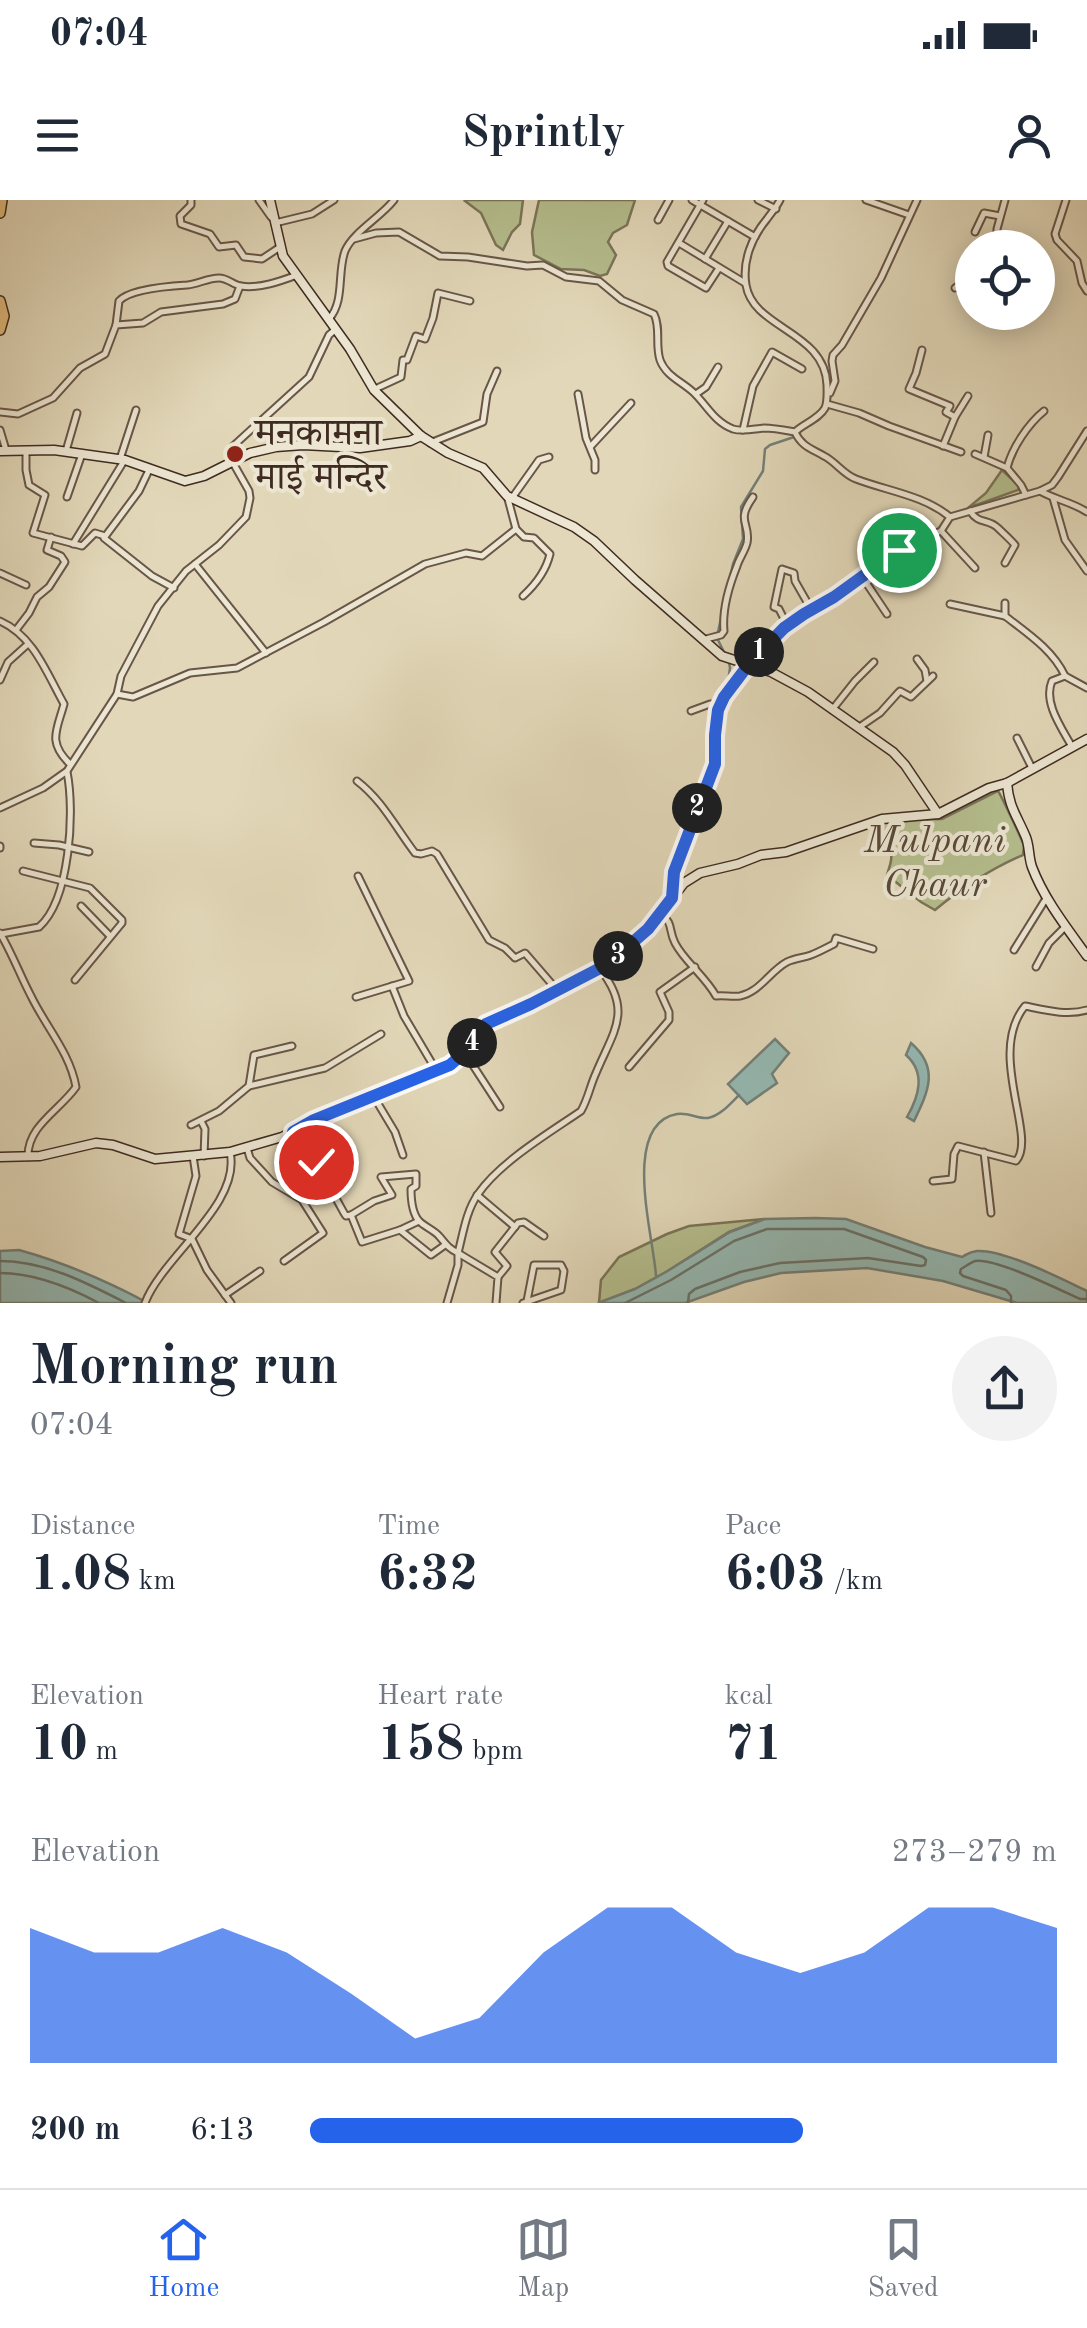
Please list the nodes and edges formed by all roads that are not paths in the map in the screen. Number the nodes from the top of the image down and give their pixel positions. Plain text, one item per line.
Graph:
1 (2, 200) edge
2 (191, 200) edge
3 (258, 200) edge
4 (270, 200) edge
5 (334, 200) edge
6 (394, 200) edge
7 (669, 200) edge
8 (692, 200) edge
9 (758, 200) edge
10 (780, 200) edge
11 (866, 200) edge
12 (918, 200) edge
13 (1005, 200) edge
14 (1066, 200) edge
15 (702, 202) edge
16 (776, 209) junction
17 (0, 212) edge
18 (909, 215) junction
19 (1000, 216) junction
20 (658, 220) dead end
21 (275, 221) junction
22 (728, 221) junction
23 (976, 230) edge
24 (998, 230) edge
25 (755, 237) junction
26 (354, 240) junction
27 (679, 243) junction
28 (280, 247) junction
29 (706, 259) junction
30 (719, 268) junction
31 (297, 275) junction
32 (746, 284) junction
33 (240, 286) junction
34 (1087, 291) edge
35 (0, 301) edge
36 (470, 302) dead end
37 (329, 319) junction
38 (116, 324) junction
39 (336, 329) junction
40 (0, 330) edge
41 (922, 350) dead end
42 (718, 367) dead end
43 (802, 369) dead end
44 (497, 370) dead end
45 (374, 390) junction
46 (578, 394) dead end
47 (696, 394) junction
48 (968, 396) dead end
49 (827, 400) junction
50 (631, 403) dead end
51 (136, 410) dead end
52 (1044, 411) dead end
53 (0, 412) edge
54 (77, 413) dead end
55 (954, 417) junction
56 (0, 430) edge
57 (742, 430) junction
58 (1087, 431) edge
59 (795, 432) junction
60 (421, 436) junction
61 (988, 436) dead end
62 (430, 442) junction
63 (590, 446) junction
64 (943, 446) junction
65 (3, 450) edge
66 (26, 451) junction
67 (66, 452) junction
68 (960, 452) dead end
69 (82, 454) junction
70 (975, 454) dead end
71 (549, 456) dead end
72 (984, 456) junction
73 (122, 460) junction
74 (232, 461) junction
75 (150, 468) junction
76 (1007, 468) junction
77 (595, 470) dead end
78 (1040, 491) junction
79 (1026, 494) junction
80 (509, 497) junction
81 (753, 497) dead end
82 (67, 498) dead end
83 (1054, 498) junction
84 (970, 512) junction
85 (1087, 512) edge
86 (950, 517) junction
87 (516, 529) junction
88 (941, 531) junction
89 (105, 536) junction
90 (51, 537) junction
91 (73, 544) junction
92 (1005, 563) dead end
93 (195, 564) junction
94 (975, 568) dead end
95 (1087, 571) edge
96 (0, 574) edge
97 (863, 578) junction
98 (26, 585) dead end
99 (174, 588) junction
100 (522, 596) dead end
101 (1005, 602) dead end
102 (950, 604) dead end
103 (812, 609) junction
104 (887, 614) dead end
105 (1005, 616) junction
106 (0, 621) edge
107 (787, 625) junction
108 (16, 630) junction
109 (704, 640) junction
110 (29, 644) junction
111 (266, 654) junction
112 (0, 658) edge
113 (917, 658) dead end
114 (8, 662) junction
115 (874, 662) dead end
116 (749, 664) junction
117 (1065, 676) junction
118 (0, 680) edge
119 (1087, 688) edge
120 (116, 694) junction
121 (720, 704) junction
122 (832, 710) junction
123 (691, 711) dead end
124 (858, 728) junction
125 (1016, 738) dead end
126 (1087, 739) edge
127 (1072, 746) junction
128 (68, 768) junction
129 (1032, 768) junction
130 (357, 781) dead end
131 (1006, 783) junction
132 (0, 808) edge
133 (938, 814) junction
134 (34, 842) dead end
135 (68, 846) junction
136 (89, 852) dead end
137 (24, 872) dead end
138 (358, 876) dead end
139 (62, 880) junction
140 (1047, 897) junction
141 (672, 898) junction
142 (81, 906) dead end
143 (661, 913) junction
144 (1066, 926) junction
145 (1, 933) edge
146 (110, 936) junction
147 (873, 949) dead end
148 (1014, 950) dead end
149 (1087, 956) edge
150 (695, 967) junction
151 (1036, 967) dead end
152 (600, 969) junction
153 (75, 980) dead end
154 (392, 986) junction
155 (557, 990) junction
156 (356, 997) dead end
157 (1087, 1010) edge
158 (381, 1034) dead end
159 (292, 1046) dead end
160 (465, 1052) junction
161 (630, 1066) dead end
162 (436, 1070) junction
163 (250, 1086) junction
164 (374, 1097) junction
165 (500, 1107) dead end
166 (201, 1121) junction
167 (191, 1125) dead end
168 (293, 1132) junction
169 (247, 1148) junction
170 (230, 1152) junction
171 (984, 1152) junction
172 (403, 1155) dead end
173 (0, 1156) edge
174 (193, 1156) junction
175 (204, 1156) junction
176 (28, 1157) junction
177 (933, 1181) dead end
178 (477, 1195) junction
179 (991, 1213) dead end
180 (351, 1215) junction
181 (419, 1221) junction
182 (515, 1227) junction
183 (400, 1230) junction
184 (544, 1236) dead end
185 (192, 1239) junction
186 (445, 1245) junction
187 (458, 1253) junction
188 (284, 1261) dead end
189 (260, 1272) dead end
190 (498, 1277) junction
191 (225, 1294) junction
192 (525, 1302) edge
193 (146, 1303) edge
194 (230, 1303) edge
195 (447, 1303) edge
196 (496, 1303) edge

1 - 17 main road
2 - 28 street
3 - 21 street
4 - 21 street
5 - 21 street
6 - 26 street
7 - 20 street
8 - 15 street
9 - 16 street
10 - 16 street
11 - 18 street
12 - 18 street
13 - 19 street
14 - 34 street
15 - 22 street
15 - 27 street
16 - 25 street
18 - 49 street
19 - 23 street
19 - 24 street
21 - 28 street
22 - 25 street
22 - 29 street
25 - 32 street
26 - 37 street
26 - 47 street
27 - 29 street
27 - 30 street
28 - 31 street
29 - 30 street
30 - 32 street
31 - 33 street
31 - 37 street
32 - 49 street
33 - 38 street
33 - 38 street
35 - 40 main road
36 - 45 street
37 - 39 street
38 - 53 street
39 - 45 street
39 - 74 street
41 - 55 street
42 - 47 street
43 - 57 street
44 - 62 street
45 - 60 street
46 - 63 street
47 - 57 street
48 - 55 street
49 - 59 street
49 - 64 street
50 - 63 street
51 - 73 street
52 - 76 street
54 - 67 street
55 - 64 street
56 - 65 street
57 - 59 street
58 - 78 street
59 - 86 street
60 - 62 street
60 - 74 street
61 - 72 street
62 - 80 street
63 - 77 street
64 - 68 street
65 - 66 street
66 - 67 street
66 - 90 street
67 - 69 street
69 - 73 street
69 - 82 street
70 - 72 street
71 - 80 street
72 - 76 street
73 - 75 street
73 - 91 street
74 - 75 street
74 - 93 street
75 - 89 street
76 - 79 street
78 - 79 street
78 - 83 street
79 - 84 street
80 - 87 street
80 - 109 street
81 - 109 street
83 - 85 street
83 - 95 street
84 - 86 street
84 - 92 street
86 - 88 street
87 - 100 street
87 - 111 street
88 - 94 street
88 - 97 street
89 - 91 street
89 - 99 street
90 - 91 street
90 - 108 street
93 - 99 street
93 - 111 street
96 - 98 street
97 - 103 street
97 - 104 street
99 - 120 street
101 - 105 street
102 - 105 street
103 - 107 street
103 - 107 street
105 - 117 street
106 - 108 street
107 - 116 street
108 - 110 street
109 - 116 street
110 - 114 street
110 - 128 street
111 - 120 street
112 - 114 street
113 - 124 street
114 - 118 street
115 - 122 street
116 - 121 street
116 - 122 street
117 - 119 street
117 - 127 street
120 - 128 street
121 - 123 street
121 - 141 street
122 - 124 street
124 - 133 street
125 - 129 street
126 - 127 street
127 - 129 street
128 - 132 street
128 - 135 street
129 - 131 street
130 - 155 street
131 - 133 street
131 - 140 street
133 - 141 street
134 - 135 street
135 - 136 street
135 - 139 street
137 - 139 street
138 - 154 street
139 - 145 street
139 - 146 street
140 - 144 street
140 - 148 street
141 - 143 street
142 - 146 street
143 - 150 street
143 - 152 street
144 - 149 street
144 - 151 street
145 - 176 street
146 - 153 street
147 - 150 street
150 - 161 street
152 - 155 street
152 - 178 street
154 - 156 street
154 - 162 street
155 - 160 street
157 - 171 street
158 - 163 street
159 - 163 street
160 - 162 street
160 - 165 street
162 - 164 street
163 - 166 street
164 - 168 street
164 - 172 street
166 - 167 street
166 - 175 street
168 - 169 street
168 - 180 street
169 - 170 street
169 - 188 street
170 - 175 street
170 - 185 street
171 - 177 street
171 - 179 street
173 - 176 street
174 - 175 street
174 - 176 street
174 - 185 street
178 - 182 street
178 - 187 street
180 - 181 street
180 - 183 street
181 - 183 street
181 - 186 street
182 - 184 street
182 - 190 street
183 - 186 street
185 - 191 street
185 - 193 street
186 - 187 street
187 - 190 street
187 - 195 street
189 - 191 street
190 - 196 street
191 - 194 street
192 - 192 street

